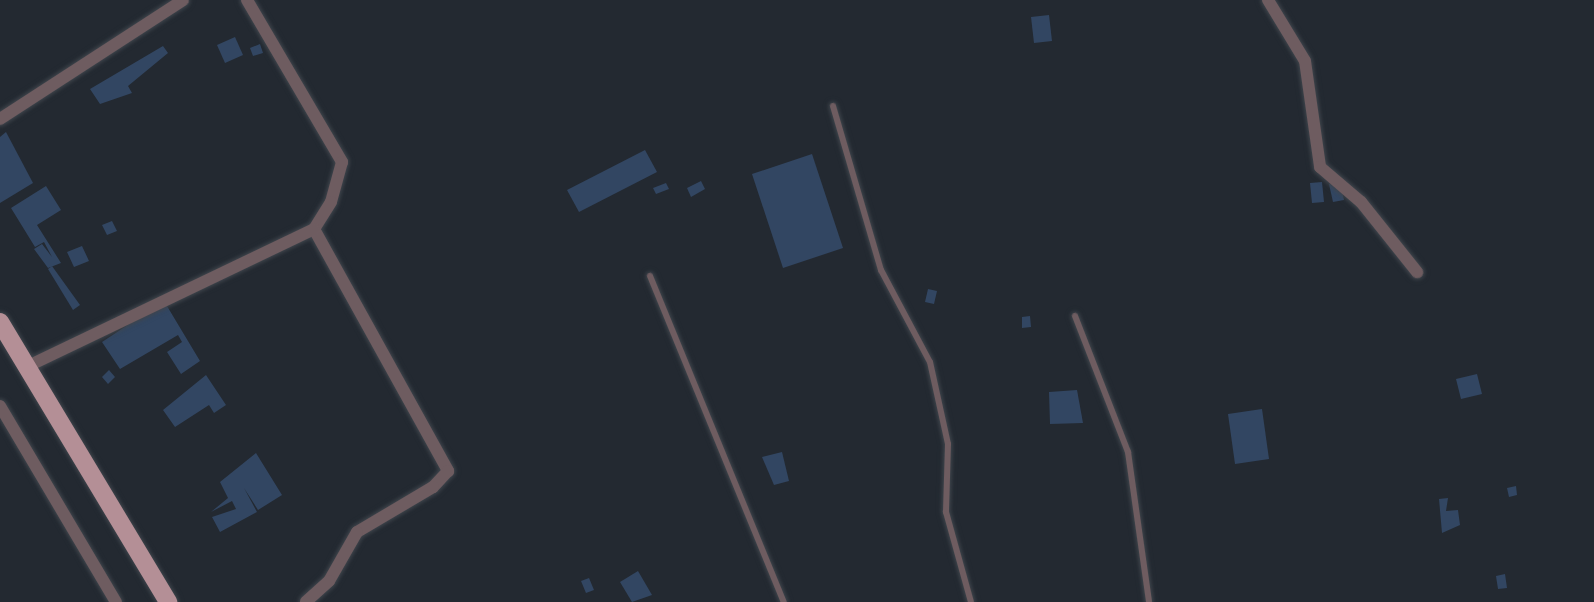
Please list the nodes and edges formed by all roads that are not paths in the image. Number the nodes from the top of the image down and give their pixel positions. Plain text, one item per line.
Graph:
1 (183, 0) edge
2 (247, 0) edge
3 (1268, 0) edge
4 (833, 106) dead end
5 (0, 119) edge
6 (314, 229) junction
7 (1417, 272) dead end
8 (650, 276) dead end
9 (1075, 316) dead end
10 (0, 322) edge
11 (26, 367) junction
12 (0, 406) edge
13 (116, 602) edge
14 (168, 602) edge
15 (306, 602) edge
16 (784, 602) edge
17 (971, 602) edge
18 (1149, 602) edge

1 - 5 street
2 - 6 street
3 - 7 street
4 - 17 lane
6 - 11 street
6 - 15 street
8 - 16 lane
9 - 18 lane
10 - 11 main road
11 - 14 main road
12 - 13 street

